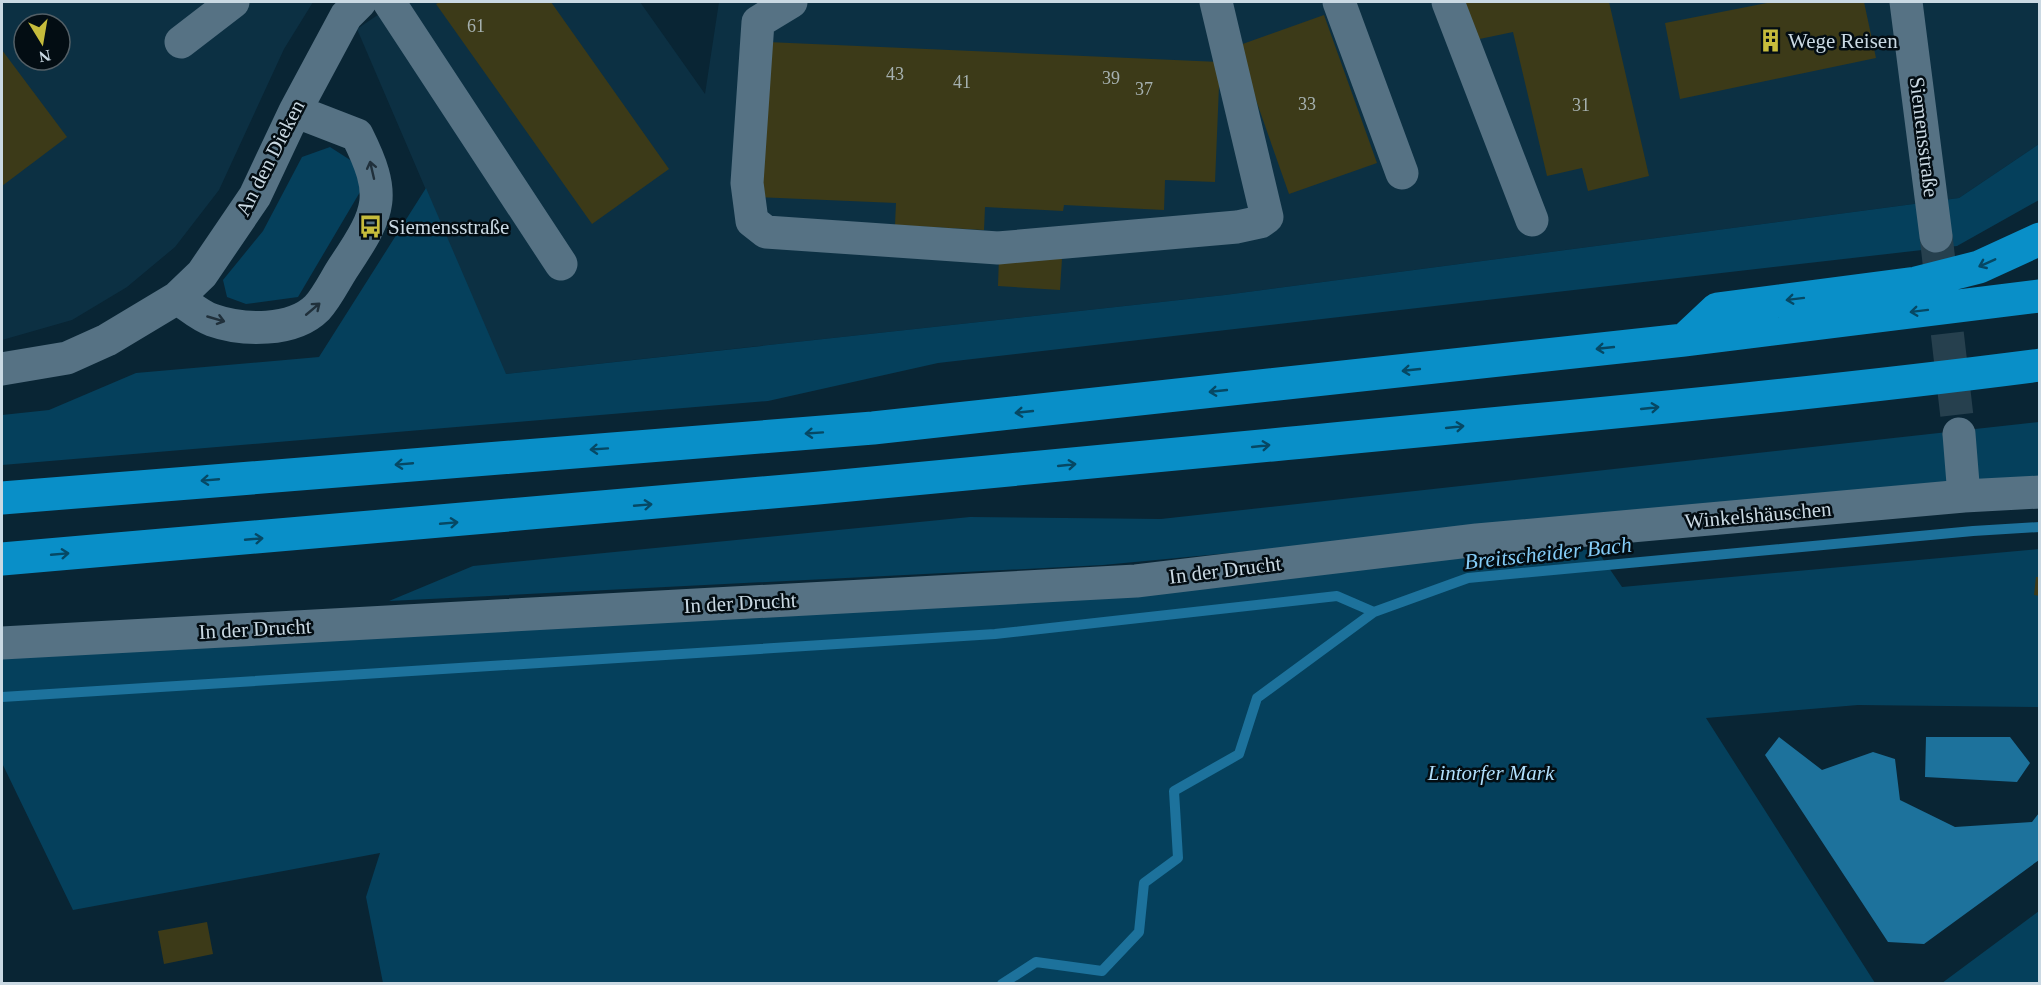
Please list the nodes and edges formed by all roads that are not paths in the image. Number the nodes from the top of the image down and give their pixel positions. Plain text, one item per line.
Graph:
1 (233, 2) edge
2 (360, 2) edge
3 (388, 2) edge
4 (791, 2) edge
5 (1216, 2) edge
6 (1339, 2) edge
7 (1448, 2) edge
8 (1906, 2) edge
9 (181, 42) dead end
10 (295, 111) junction
11 (1402, 173) dead end
12 (1532, 220) dead end
13 (1936, 236) tunnel mouth
14 (2040, 239) edge
15 (561, 264) dead end
16 (2040, 296) edge
17 (177, 298) junction
18 (1684, 340) junction
19 (2035, 367) edge
20 (2, 369) edge
21 (1959, 434) tunnel mouth
22 (2040, 492) edge
23 (1964, 496) junction
24 (2, 498) edge
25 (1477, 540) joint
26 (2, 559) edge
27 (2, 643) edge

1 - 9 street
2 - 10 street, An den Dieken
3 - 15 street
4 - 5 street
6 - 11 street
7 - 12 street
8 - 13 street, Siemensstraße
10 - 17 street, An den Dieken
17 -> 10 street
14 -> 18 highway
16 -> 18 highway
17 - 20 street, An den Dieken
18 -> 24 highway
26 -> 19 highway
21 - 23 street
22 - 23 street, Winkelshäuschen
23 - 25 street, Winkelshäuschen
25 - 27 street, In der Drucht

